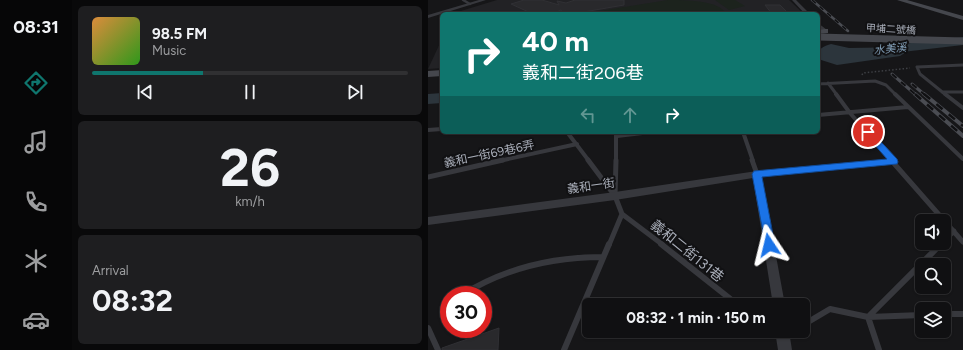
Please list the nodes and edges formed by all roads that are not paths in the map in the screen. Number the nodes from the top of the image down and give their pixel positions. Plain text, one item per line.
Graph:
1 (463, 0) edge
2 (484, 0) edge
3 (794, 0) edge
4 (900, 0) edge
5 (470, 4) junction
6 (444, 12) edge
7 (806, 12) edge
8 (440, 13) edge
9 (428, 17) edge
10 (963, 18) edge
11 (820, 37) edge
12 (963, 41) edge
13 (963, 66) edge
14 (440, 73) edge
15 (428, 74) edge
16 (828, 83) junction
17 (820, 84) edge
18 (942, 92) junction
19 (963, 92) edge
20 (908, 107) junction
21 (963, 108) edge
22 (850, 113) junction
23 (820, 115) edge
24 (440, 129) edge
25 (428, 130) edge
26 (569, 134) edge
27 (617, 134) edge
28 (744, 134) edge
29 (577, 144) junction
30 (963, 159) edge
31 (894, 162) junction
32 (757, 174) junction
33 (428, 177) edge
34 (615, 196) junction
35 (622, 214) junction
36 (428, 221) edge
37 (954, 231) junction
38 (951, 234) edge
39 (963, 242) edge
40 (935, 250) edge
41 (603, 257) junction
42 (478, 286) edge
43 (729, 298) edge
44 (778, 298) edge
45 (951, 314) edge
46 (963, 314) edge
47 (915, 315) edge
48 (868, 317) junction
49 (810, 321) edge
50 (428, 328) edge
51 (438, 350) edge
52 (564, 350) edge
53 (879, 350) edge

1 - 5 lane
2 - 5 street
3 - 7 street
4 - 10 street
5 - 6 street
8 - 9 street
11 - 12 street, 甲埔二號橋, bridge
13 - 18 lane
14 - 15 street
16 - 17 lane
16 - 20 lane
16 - 22 lane
18 - 19 lane
18 - 21 lane
20 - 22 lane
20 - 30 lane
22 - 23 lane
22 - 31 lane
24 - 25 lane
26 - 29 lane
27 - 34 lane
28 - 32 lane
29 - 33 lane, 義和一街69巷6弄
29 - 34 lane
31 - 32 lane
31 - 37 lane
32 - 34 street, 義和一街
32 - 44 street
34 - 35 lane
34 - 36 street, 義和一街
35 - 41 lane
35 - 43 lane, 義和二街131巷
37 - 38 lane
37 - 39 lane
40 - 48 lane
41 - 42 lane
41 - 52 lane
45 - 46 lane
47 - 48 lane
48 - 49 lane
48 - 53 lane
50 - 51 lane

